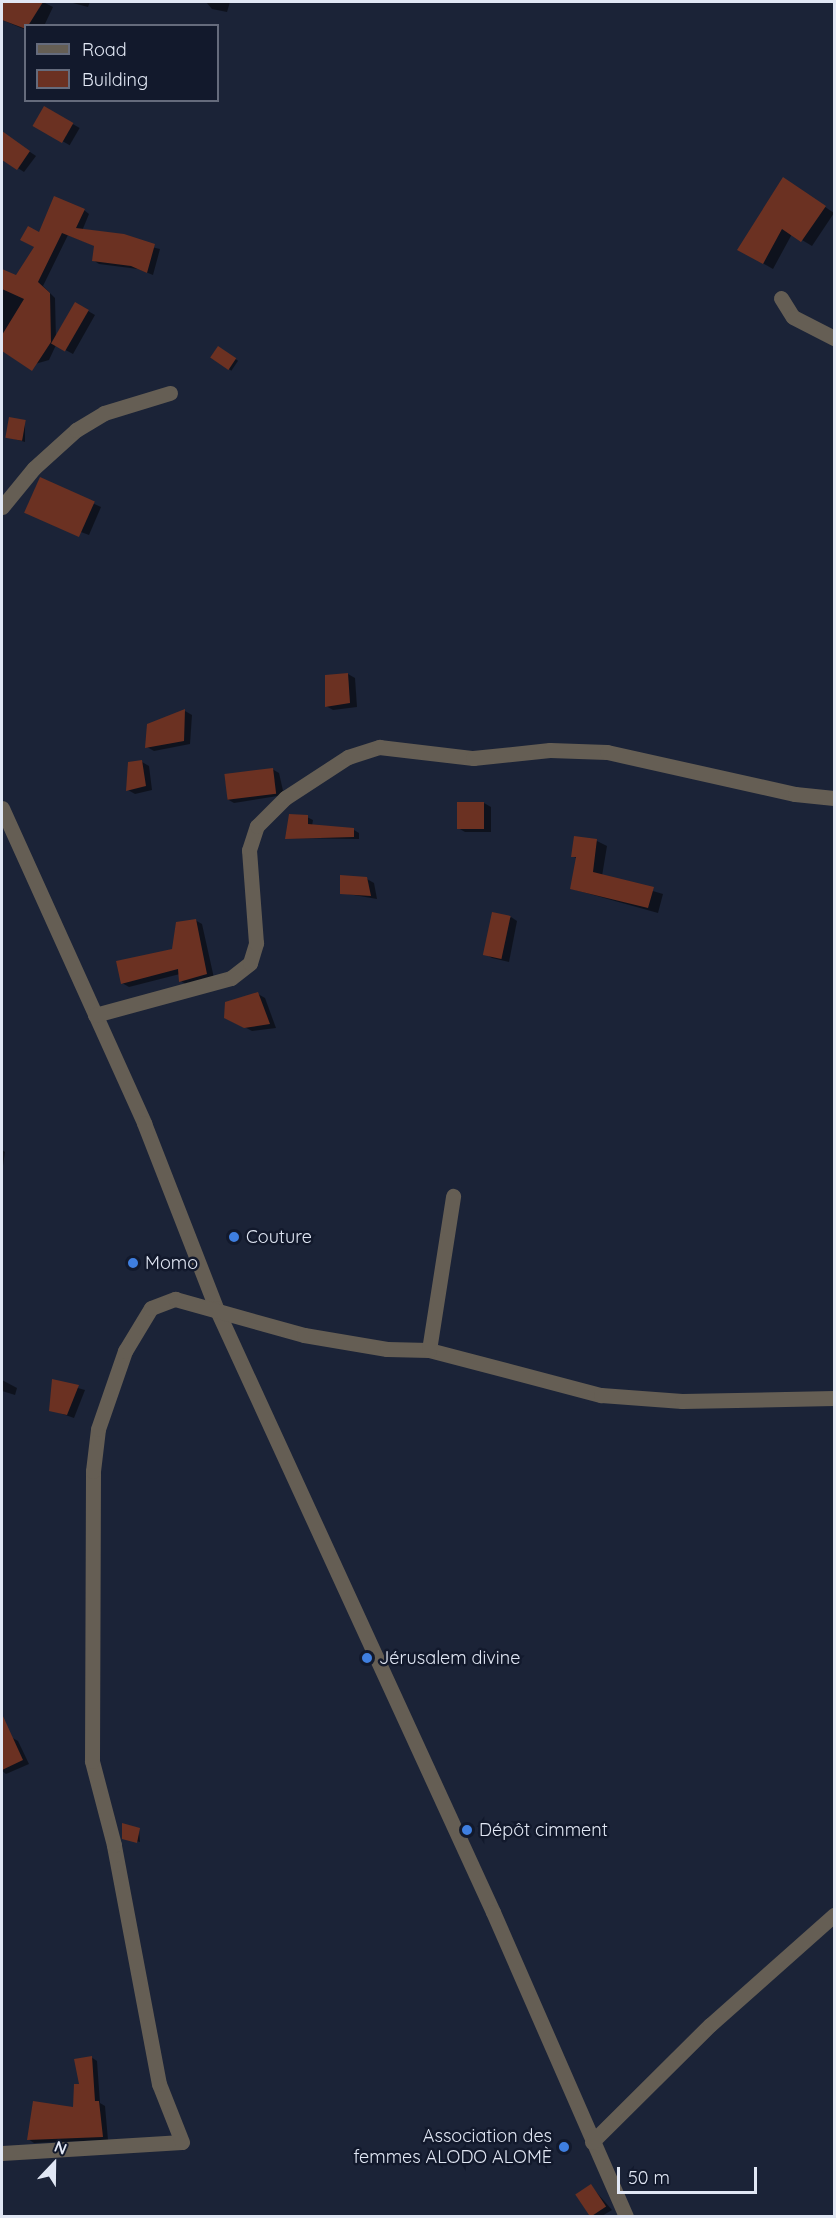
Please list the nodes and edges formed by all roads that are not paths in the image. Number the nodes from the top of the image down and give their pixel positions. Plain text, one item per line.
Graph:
1 (781, 298) dead end
2 (834, 338) edge
3 (170, 393) dead end
4 (2, 507) edge
5 (834, 798) edge
6 (2, 807) edge
7 (95, 1015) junction
8 (453, 1196) dead end
9 (216, 1308) junction
10 (429, 1350) junction
11 (834, 1398) edge
12 (834, 1915) edge
13 (592, 2142) junction
14 (2, 2153) edge
15 (626, 2217) edge

1 - 2 street
3 - 4 street
5 - 7 street
6 - 7 street
7 - 9 street
8 - 10 street
9 - 10 street
9 - 13 street
9 - 14 street
10 - 11 street
12 - 13 street
13 - 15 street

